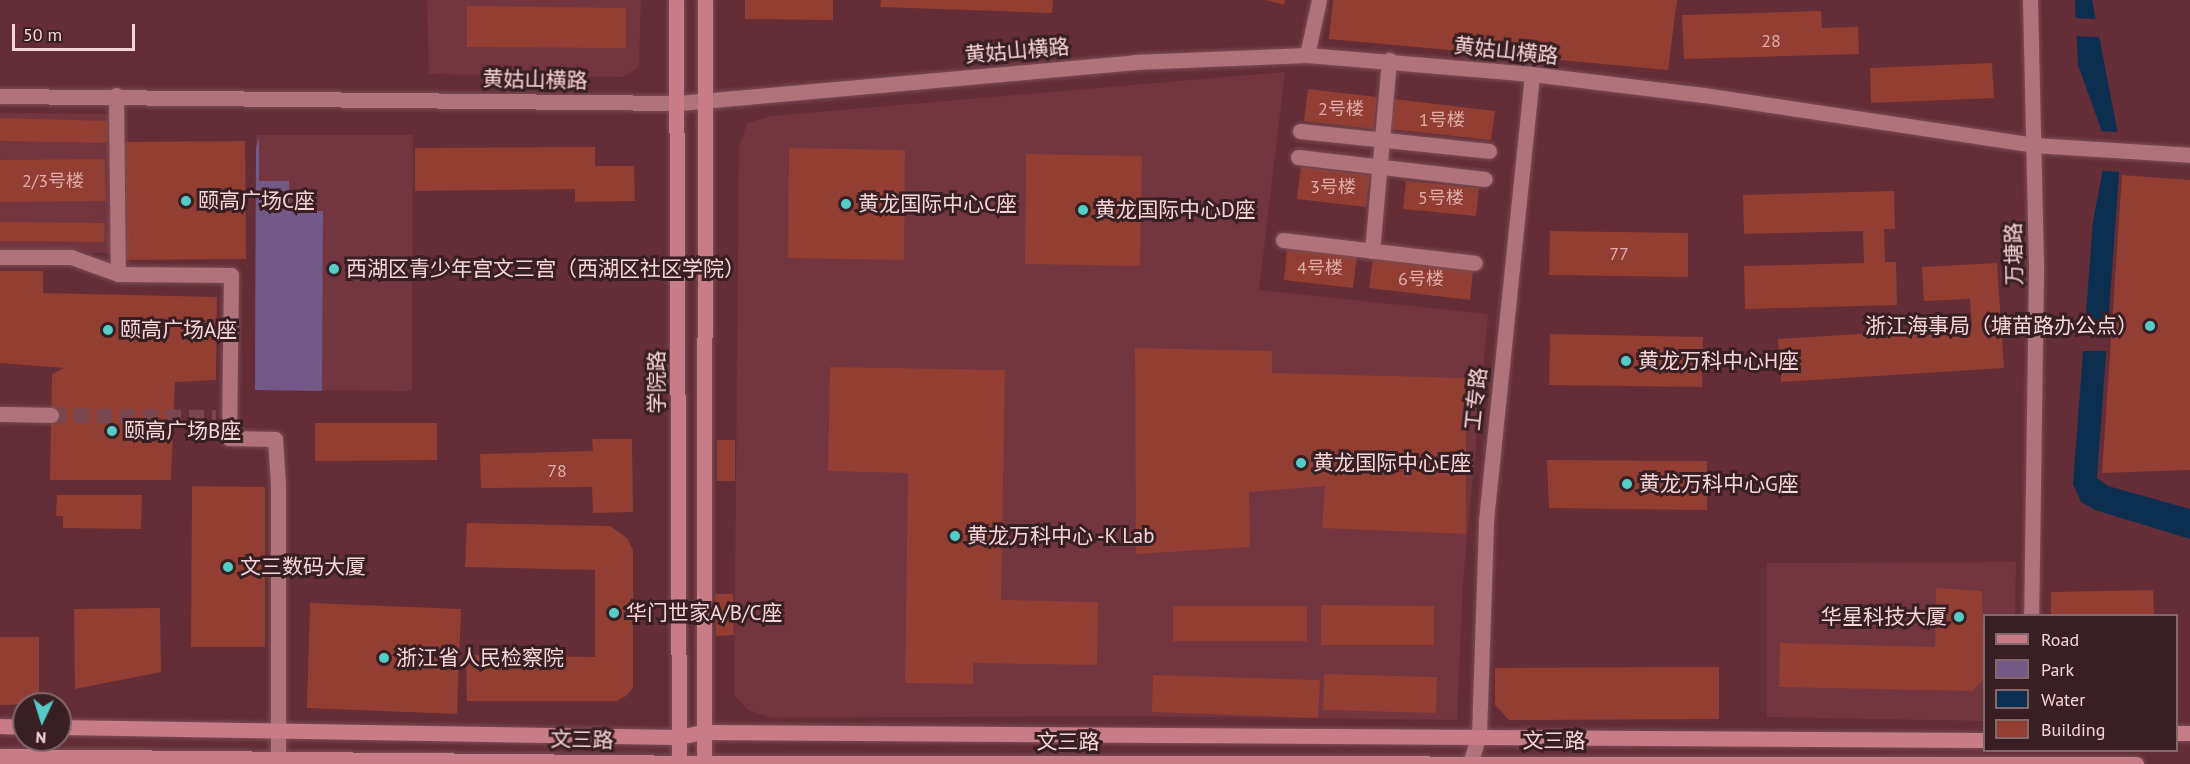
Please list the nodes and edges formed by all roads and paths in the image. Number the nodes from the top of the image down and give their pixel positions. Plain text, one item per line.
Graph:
1 (676, 0) edge
2 (705, 0) edge
3 (1319, 0) edge
4 (2030, 0) edge
5 (1307, 55) junction
6 (1389, 60) junction
7 (1532, 74) junction
8 (116, 95) junction
9 (0, 96) edge
10 (707, 101) junction
11 (678, 103) junction
12 (1300, 131) dead end
13 (1381, 139) junction
14 (2033, 145) junction
15 (1489, 152) dead end
16 (2190, 155) edge
17 (1298, 157) dead end
18 (1381, 168) junction
19 (1485, 179) dead end
20 (1282, 240) dead end
21 (1372, 251) junction
22 (0, 257) edge
23 (1475, 263) dead end
24 (118, 274) junction
25 (0, 414) edge
26 (51, 415) tunnel mouth
27 (2031, 614) edge
28 (72, 727) edge
29 (279, 731) junction
30 (703, 732) junction
31 (1479, 735) junction
32 (678, 736) junction
33 (1983, 740) edge
34 (0, 756) edge
35 (270, 759) edge
36 (2038, 759) edge
37 (679, 763) edge
38 (1470, 763) edge
39 (704, 764) edge
40 (2136, 764) edge

1 - 11 main road, 学院路
2 - 10 main road
3 - 5 street
4 - 14 street, 万塘路
5 - 6 street, 黄姑山横路
5 - 10 street, 黄姑山横路
6 - 7 street, 黄姑山横路
6 - 13 street
7 - 14 street, 黄姑山横路
7 - 31 street, 工专路
8 - 9 street, 黄姑山横路
8 - 11 street, 黄姑山横路
8 - 24 street
10 - 11 street, 黄姑山横路
10 - 30 main road
11 - 32 main road, 学院路
12 - 13 street
13 - 15 street
13 - 18 street
14 - 16 street, 黄姑山横路
14 - 27 street, 万塘路
17 - 18 street
18 - 19 street
18 - 21 street
20 - 21 street
21 - 23 street
22 - 24 street
24 - 29 street
25 - 26 street
28 - 29 main road, 文三路
29 - 32 main road, 文三路
29 - 35 street
30 - 31 main road, 文三路
30 - 32 main road, 文三路
30 - 39 main road
31 - 33 main road, 文三路
31 - 38 street, 工专路
32 - 37 main road, 学院路
34 - 35 main road, 文三路
35 - 37 main road, 文三路
36 - 38 main road, 文三路
36 - 40 main road, 文三路
37 - 39 main road, 文三路
38 - 39 main road, 文三路

